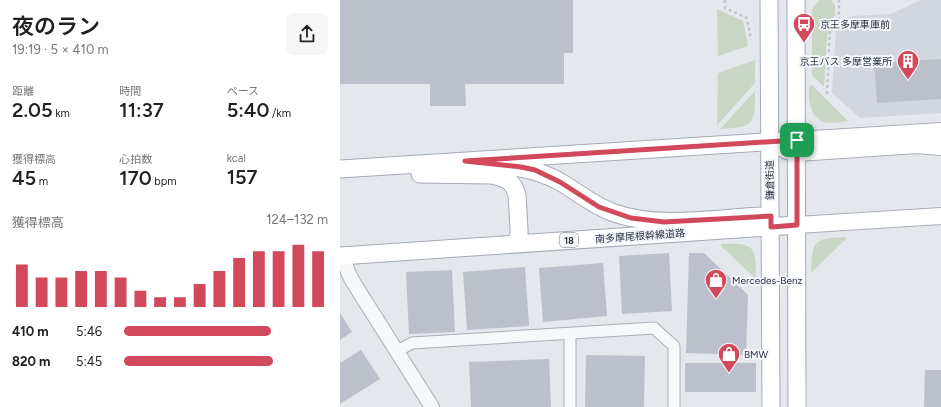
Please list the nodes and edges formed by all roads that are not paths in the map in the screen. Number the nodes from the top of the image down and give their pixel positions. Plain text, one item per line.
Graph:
1 (769, 0) edge
2 (796, 0) edge
3 (941, 131) edge
4 (770, 142) junction
5 (797, 146) junction
6 (941, 147) edge
7 (465, 161) junction
8 (340, 170) edge
9 (941, 216) edge
10 (771, 221) junction
11 (797, 225) junction
12 (515, 244) junction
13 (342, 256) edge
14 (570, 334) junction
15 (397, 351) junction
16 (432, 407) edge
17 (570, 407) edge
18 (674, 407) edge
19 (771, 407) edge
20 (797, 407) edge

1 - 4 main road, 鎌倉街道
2 - 5 main road
3 - 5 main road
4 - 5 main road
4 - 7 main road
4 - 10 main road, 鎌倉街道
5 - 6 main road
5 - 11 main road
7 - 8 main road
7 - 10 main road
8 - 12 main road
9 - 11 main road, 南多摩尾根幹線道路
10 - 11 main road, 南多摩尾根幹線道路 / 18
10 - 12 main road, 南多摩尾根幹線道路 / 18
10 - 19 main road, 鎌倉街道
11 - 20 main road
12 - 13 main road, 南多摩尾根幹線道路 / 18
13 - 15 street
14 - 15 street
14 - 17 street
14 - 18 street
15 - 16 street

